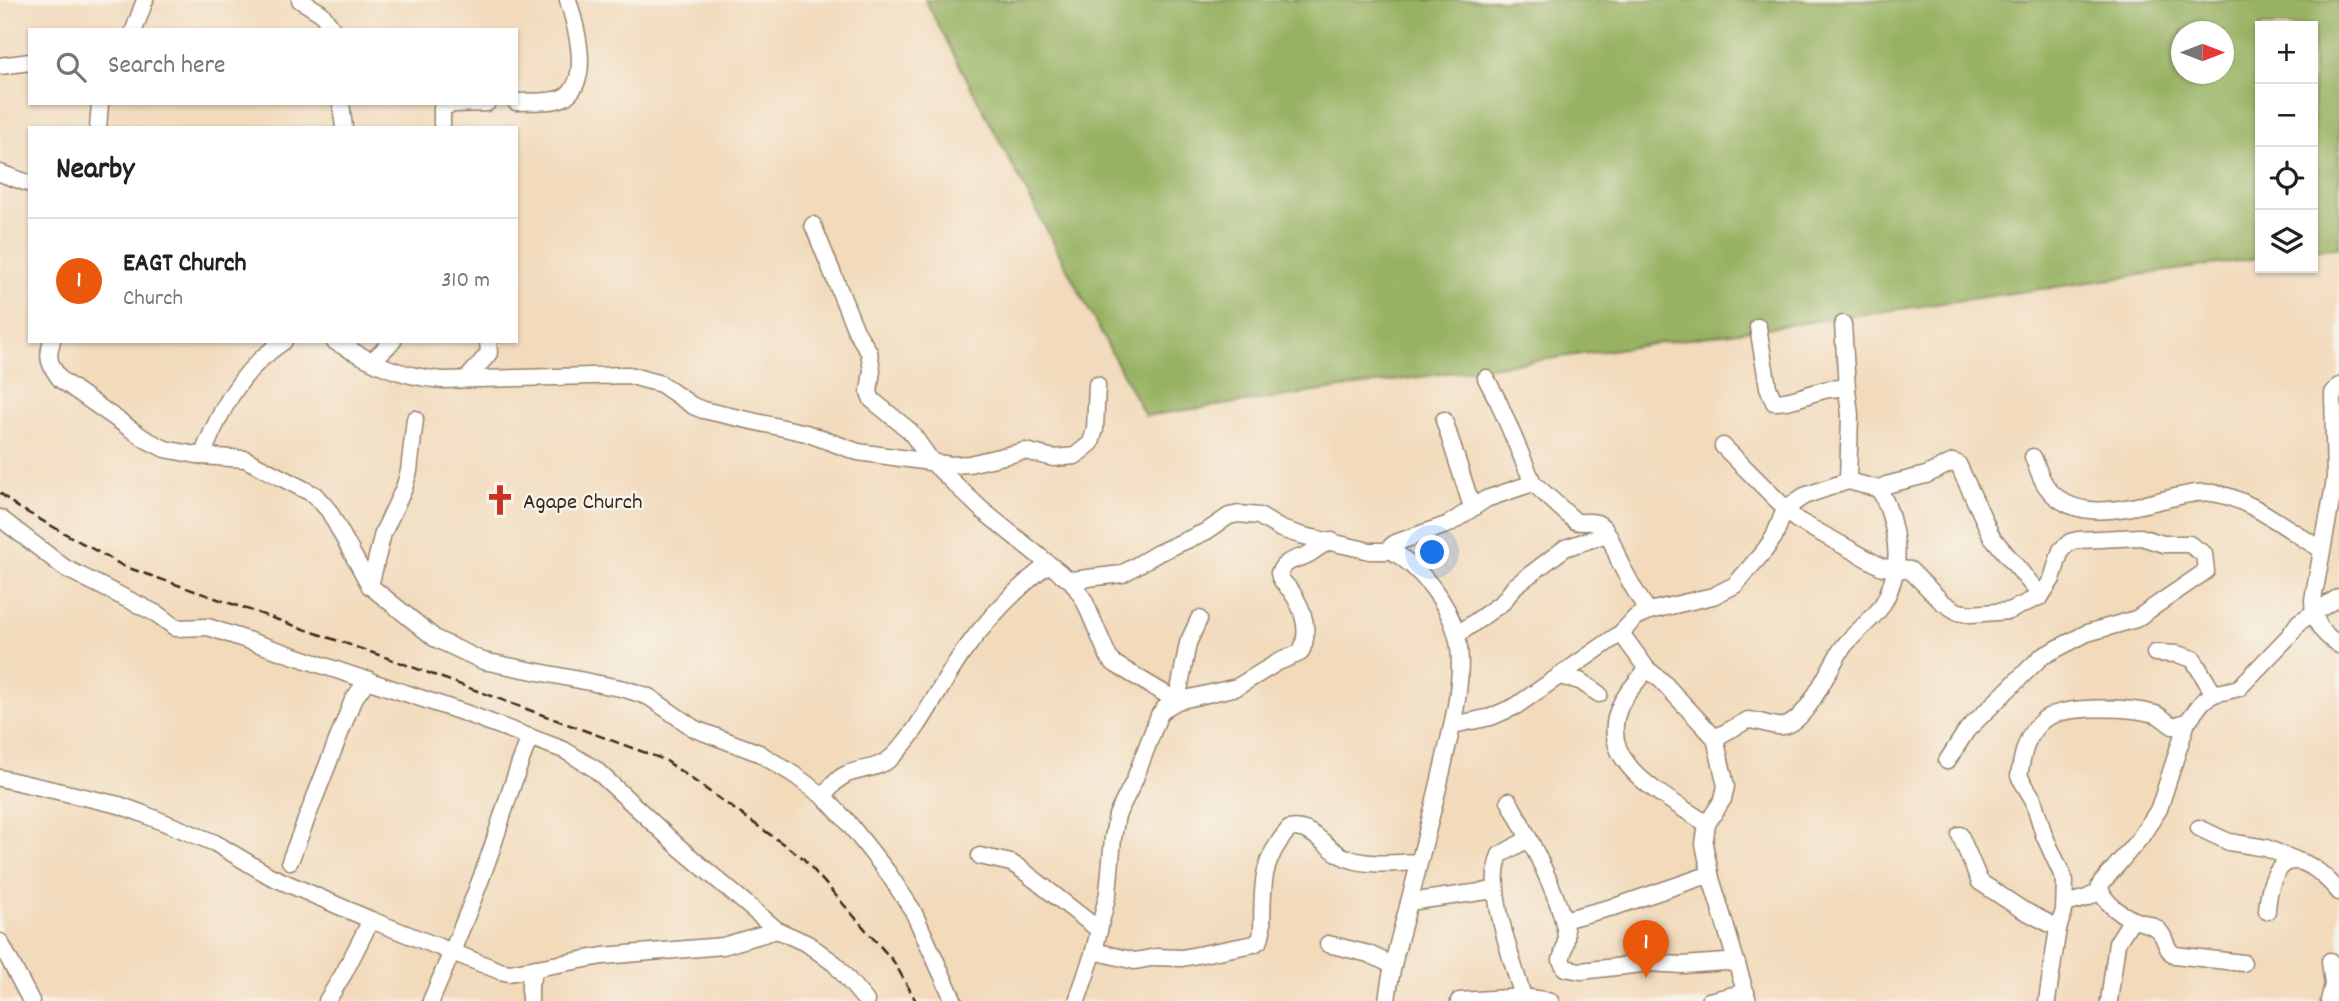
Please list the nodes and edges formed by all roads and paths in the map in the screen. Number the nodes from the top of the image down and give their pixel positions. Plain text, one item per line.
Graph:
1 (145, 0) edge
2 (300, 0) edge
3 (568, 0) edge
4 (135, 28) edge
5 (332, 28) edge
6 (28, 62) edge
7 (0, 66) edge
8 (518, 102) edge
9 (100, 105) edge
10 (341, 105) edge
11 (450, 105) edge
12 (98, 126) edge
13 (344, 126) edge
14 (442, 126) edge
15 (0, 173) edge
16 (28, 183) edge
17 (813, 225) dead end
18 (1843, 324) dead end
19 (1758, 327) dead end
20 (52, 343) edge
21 (281, 343) edge
22 (338, 343) edge
23 (391, 343) edge
24 (488, 343) edge
25 (372, 361) junction
26 (1486, 378) dead end
27 (467, 379) junction
28 (1097, 386) dead end
29 (2339, 386) edge
30 (1847, 389) junction
31 (415, 419) dead end
32 (1444, 420) dead end
33 (1723, 446) dead end
34 (202, 456) junction
35 (2033, 457) dead end
36 (932, 462) junction
37 (1848, 481) junction
38 (1533, 483) junction
39 (1879, 489) junction
40 (1472, 507) junction
41 (1785, 509) junction
42 (0, 518) edge
43 (1607, 534) junction
44 (1332, 541) junction
45 (1387, 550) junction
46 (2321, 550) junction
47 (1048, 564) junction
48 (1895, 569) junction
49 (1071, 580) junction
50 (370, 586) junction
51 (2041, 596) junction
52 (2339, 597) edge
53 (1649, 611) junction
54 (2313, 613) junction
55 (1199, 619) dead end
56 (1621, 633) junction
57 (1457, 635) junction
58 (2339, 645) edge
59 (2155, 653) dead end
60 (1647, 669) junction
61 (1559, 676) junction
62 (368, 679) junction
63 (1599, 694) dead end
64 (2214, 694) junction
65 (1177, 701) junction
66 (2187, 722) junction
67 (1453, 725) junction
68 (530, 737) junction
69 (1716, 738) junction
70 (1947, 761) dead end
71 (0, 778) edge
72 (824, 797) junction
73 (1509, 801) dead end
74 (1707, 824) junction
75 (2199, 828) dead end
76 (1960, 835) dead end
77 (1528, 839) junction
78 (980, 856) dead end
79 (2296, 860) junction
80 (290, 861) dead end
81 (1419, 862) junction
82 (1711, 878) junction
83 (1495, 890) junction
84 (2100, 891) junction
85 (2339, 892) edge
86 (1409, 901) junction
87 (2065, 904) junction
88 (2267, 911) dead end
89 (2132, 919) junction
90 (371, 920) junction
91 (1563, 920) junction
92 (2058, 928) junction
93 (776, 930) junction
94 (1099, 930) junction
95 (0, 942) edge
96 (1328, 944) dead end
97 (1094, 951) junction
98 (452, 953) junction
99 (2330, 961) dead end
100 (2244, 963) dead end
101 (1737, 964) junction
102 (1392, 965) junction
103 (533, 976) junction
104 (1747, 996) edge
105 (1523, 997) junction
106 (31, 1001) edge
107 (327, 1001) edge
108 (431, 1001) edge
109 (530, 1001) edge
110 (865, 1001) edge
111 (954, 1001) edge
112 (1077, 1001) edge
113 (1387, 1001) edge
114 (1459, 1001) edge
115 (1550, 1001) edge
116 (1709, 1001) edge
117 (2047, 1001) edge
118 (2109, 1001) edge
119 (2329, 1001) edge

1 - 4 street
2 - 5 street
3 - 8 street
6 - 7 street
9 - 12 street
10 - 13 street
11 - 14 street
15 - 16 street
17 - 36 street
18 - 30 street
19 - 30 street
20 - 34 street
21 - 34 street
22 - 25 street
23 - 25 street
24 - 27 street
25 - 27 street
26 - 38 street
27 - 36 street
28 - 36 street
29 - 46 street
30 - 37 street
31 - 50 street
32 - 40 street
33 - 41 street
34 - 50 street
35 - 46 street
36 - 47 street
37 - 39 street
37 - 41 street
38 - 40 street
38 - 43 street
39 - 48 street
39 - 51 street
40 - 45 street
41 - 48 street
41 - 53 street
42 - 62 street
43 - 53 street
43 - 57 street
44 - 45 street
44 - 49 street
44 - 65 street
45 - 57 street
46 - 54 street
47 - 49 street
47 - 72 street
48 - 51 street
48 - 69 street
49 - 65 street
50 - 72 street
51 - 70 street
52 - 54 street
53 - 56 street
54 - 58 street
54 - 64 street
55 - 65 street
56 - 60 street
56 - 61 street
57 - 67 street
59 - 64 street
60 - 69 street
60 - 74 street
61 - 63 street
61 - 67 street
62 - 68 street
62 - 80 street
64 - 66 street
65 - 94 street
66 - 84 street
66 - 87 street
67 - 81 street
68 - 93 street
68 - 98 street
69 - 74 street
71 - 90 street
72 - 111 street
73 - 77 street
74 - 82 street
75 - 79 street
76 - 92 street
77 - 83 street
77 - 91 street
78 - 94 street
79 - 85 street
79 - 88 street
81 - 86 street
81 - 97 street
82 - 91 street
82 - 101 street
83 - 86 street
83 - 105 street
84 - 87 street
84 - 89 street
86 - 102 street
87 - 92 street
89 - 100 street
89 - 118 street
90 - 98 street
90 - 107 street
91 - 101 street
92 - 117 street
93 - 103 street
93 - 110 street
94 - 97 street
95 - 106 street
96 - 102 street
97 - 112 street
98 - 103 street
98 - 108 street
99 - 119 street
101 - 104 street
102 - 113 street
103 - 109 street
104 - 116 street
105 - 114 street
105 - 115 street

